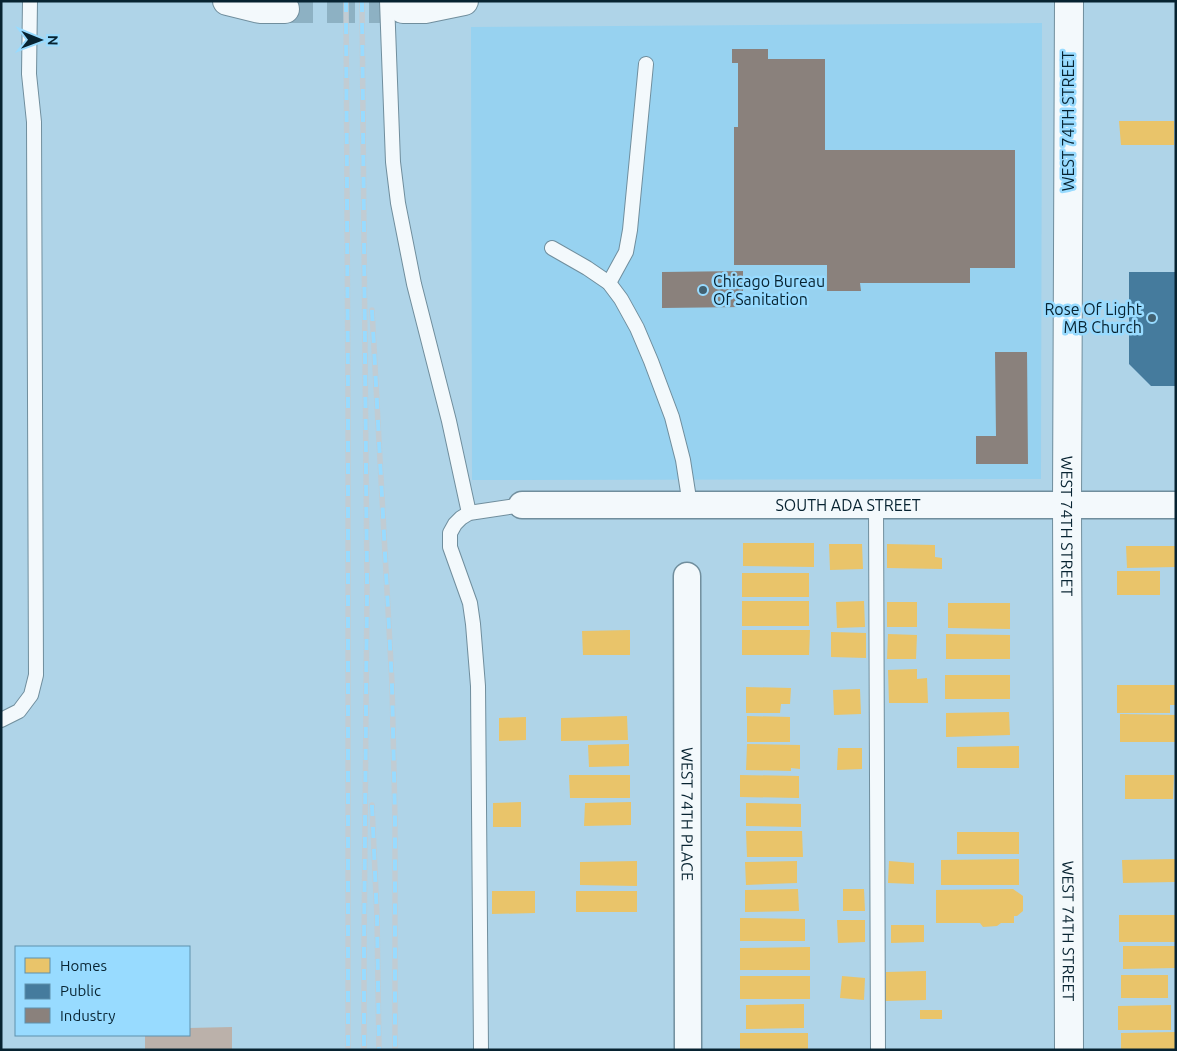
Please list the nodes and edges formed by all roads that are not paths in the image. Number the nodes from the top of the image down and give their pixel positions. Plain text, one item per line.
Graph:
1 (30, 1) edge
2 (227, 1) edge
3 (464, 1) edge
4 (1068, 1) edge
5 (395, 5) edge
6 (285, 9) tunnel mouth
7 (646, 64) dead end
8 (552, 248) dead end
9 (609, 283) junction
10 (522, 504) joint
11 (690, 505) junction
12 (876, 505) junction
13 (1067, 505) junction
14 (1176, 505) edge
15 (469, 513) junction
16 (687, 576) dead end
17 (1, 720) edge
18 (481, 1050) edge
19 (688, 1050) edge
20 (878, 1050) edge
21 (1069, 1050) edge

1 - 17 lane
2 - 6 street
3 - 5 street
4 - 13 street, WEST 74TH STREET
5 - 15 lane
7 - 9 lane
8 - 9 lane
9 - 11 lane
10 - 11 street, SOUTH ADA STREET
10 - 15 lane
11 - 12 street, SOUTH ADA STREET
12 - 13 street, SOUTH ADA STREET
12 - 20 lane
13 - 14 street, SOUTH ADA STREET
13 - 21 street, WEST 74TH STREET
15 - 18 lane
16 - 19 street, WEST 74TH PLACE

